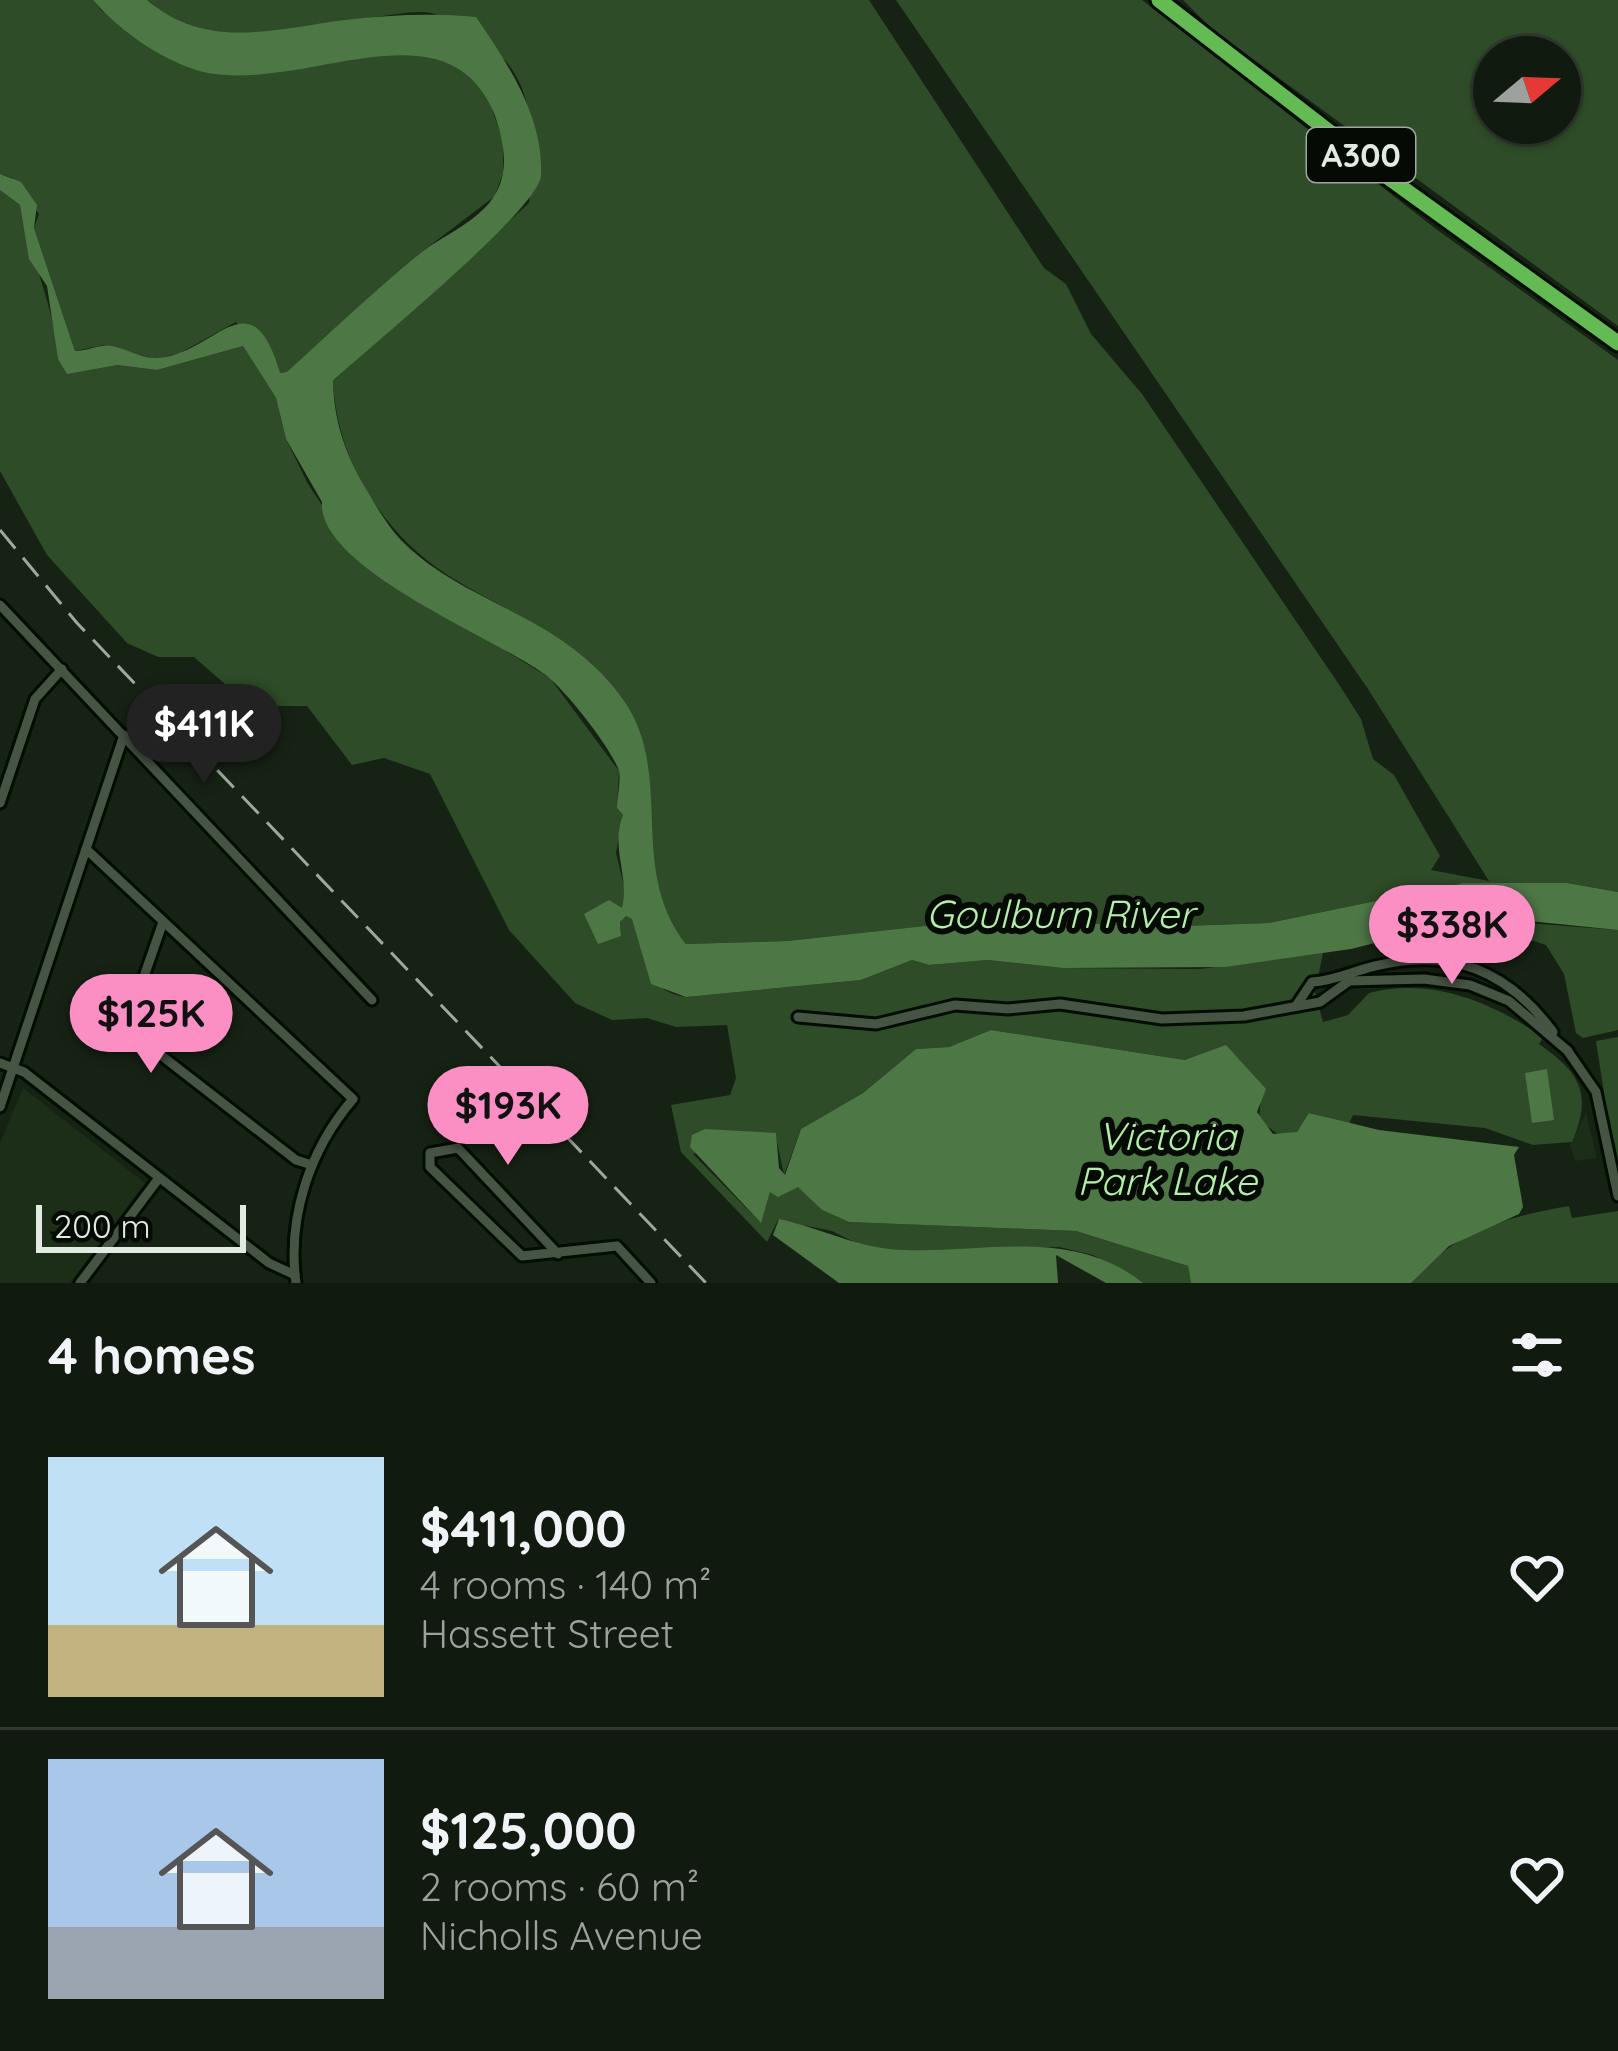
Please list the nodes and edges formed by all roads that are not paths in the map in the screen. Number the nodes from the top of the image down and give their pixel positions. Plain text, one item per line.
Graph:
1 (1159, 0) edge
2 (1618, 343) edge
3 (0, 604) edge
4 (62, 669) junction
5 (124, 735) junction
6 (0, 759) edge
7 (13, 764) junction
8 (0, 803) edge
9 (86, 849) junction
10 (163, 922) junction
11 (1319, 982) junction
12 (1304, 993) junction
13 (1325, 997) junction
14 (372, 1000) dead end
15 (1313, 1003) junction
16 (1296, 1006) junction
17 (798, 1017) dead end
18 (1568, 1051) junction
19 (0, 1063) edge
20 (13, 1067) junction
21 (0, 1107) edge
22 (312, 1165) junction
23 (159, 1178) junction
24 (1617, 1196) edge
25 (558, 1254) junction
26 (296, 1279) edge
27 (80, 1283) edge
28 (651, 1283) edge

1 - 2 highway, A300
3 - 4 street
4 - 5 street
4 - 7 street
5 - 9 street
5 - 14 street
6 - 7 street
7 - 8 street
9 - 10 street
9 - 20 street
10 - 22 street
10 - 22 street
11 - 12 street
11 - 13 street
11 - 18 street
12 - 15 street
12 - 16 street
13 - 15 street
13 - 18 street
15 - 16 street
16 - 17 street
18 - 24 street
19 - 20 street
20 - 21 street
20 - 23 street
22 - 26 street
23 - 26 street
23 - 27 street
25 - 25 street
25 - 28 street

